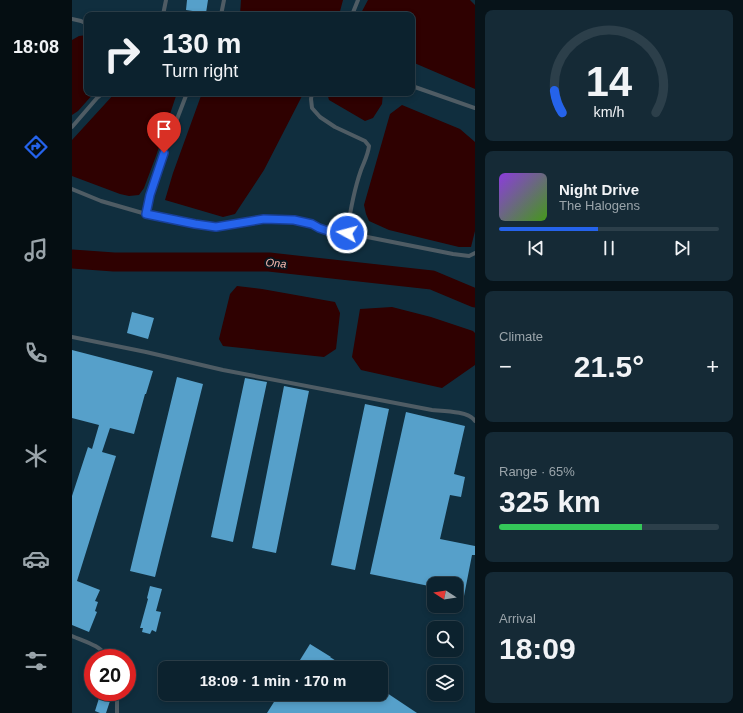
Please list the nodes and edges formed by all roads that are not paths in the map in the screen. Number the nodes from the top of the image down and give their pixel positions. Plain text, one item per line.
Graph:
1 (166, 0) edge
2 (224, 0) edge
3 (358, 0) edge
4 (164, 12) edge
5 (222, 12) edge
6 (353, 12) edge
7 (72, 19) edge
8 (84, 22) edge
9 (415, 87) edge
10 (100, 96) edge
11 (186, 96) edge
12 (312, 96) edge
13 (475, 108) edge
14 (72, 127) edge
15 (72, 190) edge
16 (146, 214) junction
17 (347, 233) junction
18 (475, 253) edge
19 (72, 337) edge
20 (475, 421) edge
21 (72, 636) edge
22 (100, 649) edge
23 (117, 701) edge
24 (117, 713) edge

1 - 4 lane
2 - 5 lane
3 - 6 lane
7 - 8 lane
9 - 13 lane
10 - 14 lane
11 - 16 lane
12 - 17 lane
15 - 16 lane
16 - 17 lane
17 - 18 lane
19 - 20 lane
21 - 22 lane
23 - 24 lane

